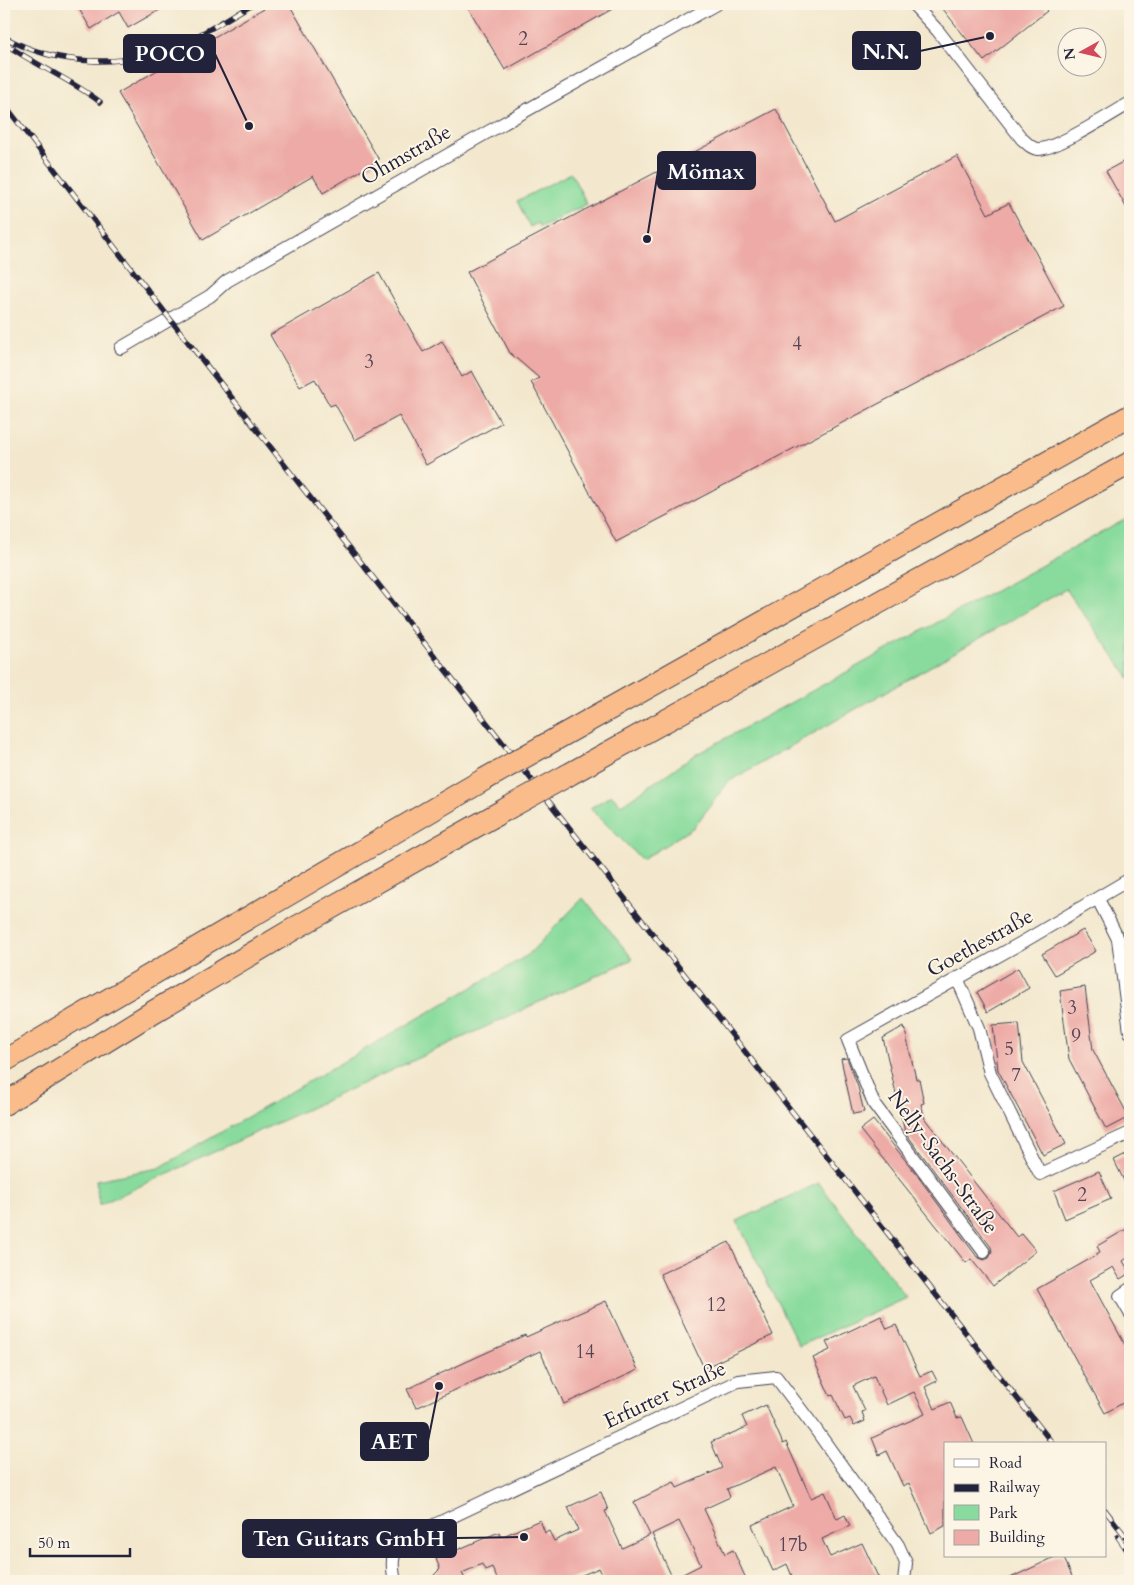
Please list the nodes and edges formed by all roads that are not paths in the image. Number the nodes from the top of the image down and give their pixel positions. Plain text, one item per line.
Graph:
1 (716, 4) edge
2 (913, 4) edge
3 (1130, 103) edge
4 (121, 348) dead end
5 (1130, 416) edge
6 (1130, 462) edge
7 (1130, 879) edge
8 (1098, 899) junction
9 (957, 978) junction
10 (1130, 1032) edge
11 (848, 1040) joint
12 (4, 1061) edge
13 (4, 1104) edge
14 (1130, 1133) edge
15 (984, 1252) dead end
16 (1130, 1290) edge
17 (1130, 1313) edge
18 (395, 1581) edge
19 (904, 1581) edge

1 - 4 street, Ohmstraße
2 - 3 street
5 - 12 highway, bridge
6 - 13 highway, bridge
7 - 8 street, Goethestraße
8 - 9 street, Goethestraße
8 - 10 street
9 - 11 street, Goethestraße
9 - 14 street
11 - 15 street, Nelly-Sachs-Straße
16 - 17 street
18 - 19 street, Erfurter Straße

